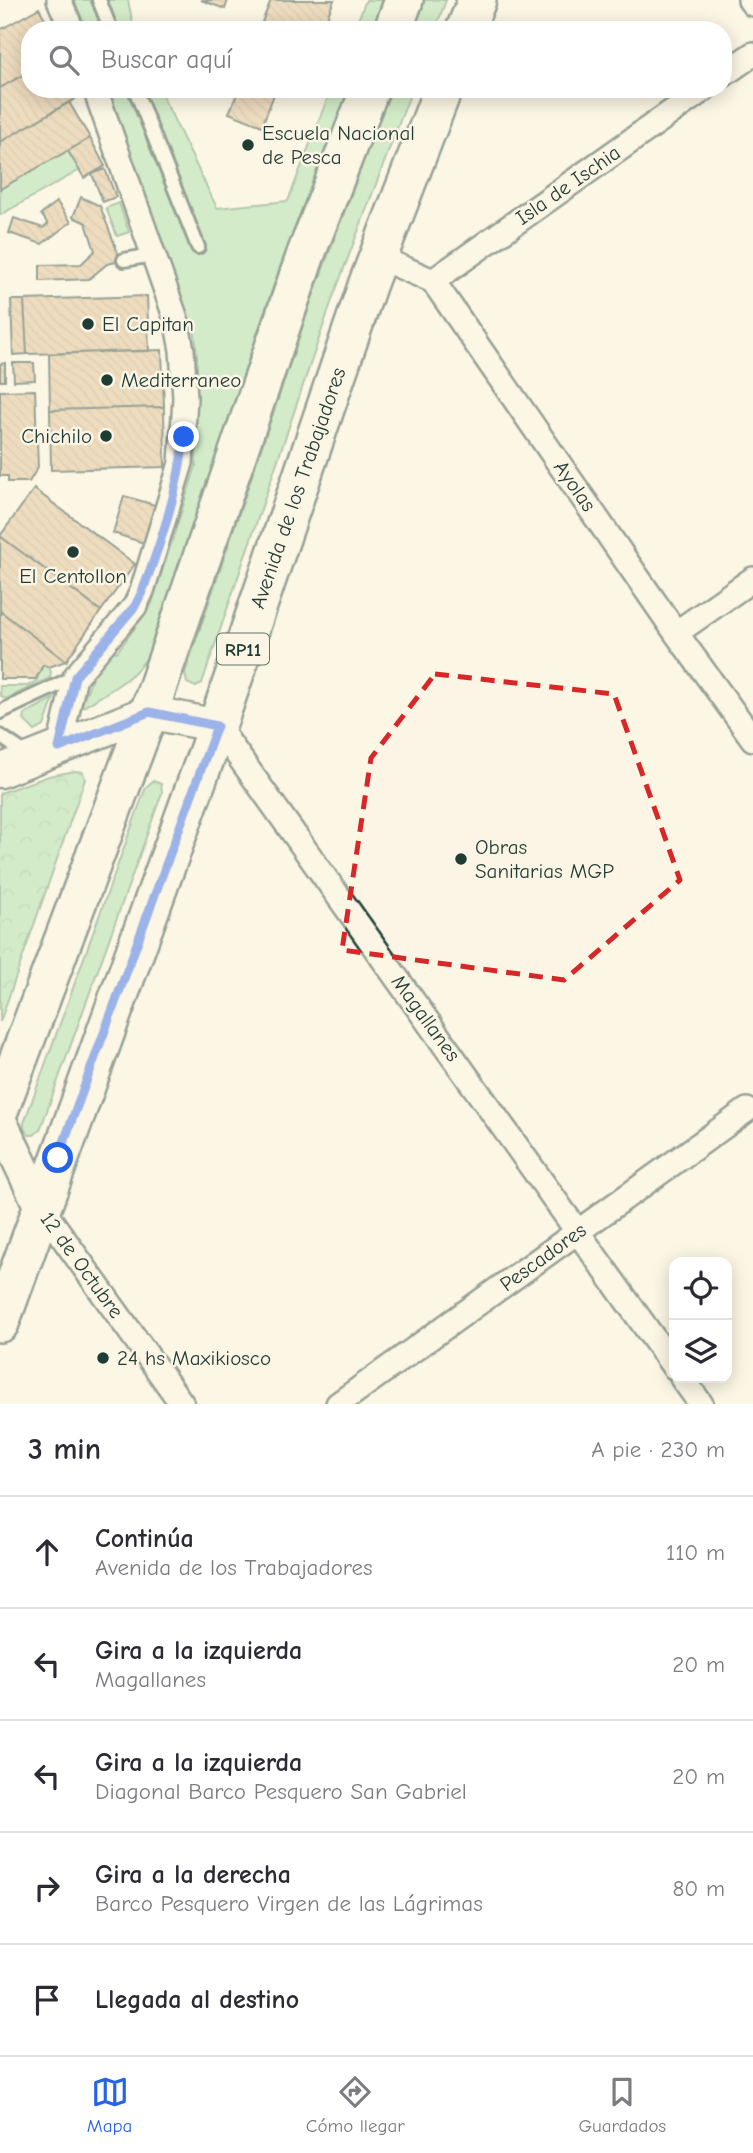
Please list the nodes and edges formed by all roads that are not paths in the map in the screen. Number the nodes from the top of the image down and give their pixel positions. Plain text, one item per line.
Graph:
1 (59, 0) edge
2 (99, 0) edge
3 (404, 0) edge
4 (477, 0) edge
5 (68, 21) edge
6 (107, 21) edge
7 (396, 21) edge
8 (469, 21) edge
9 (753, 54) edge
10 (732, 69) edge
11 (98, 98) edge
12 (139, 98) edge
13 (367, 98) edge
14 (440, 98) edge
15 (691, 98) edge
16 (198, 247) dead end
17 (153, 255) junction
18 (378, 257) junction
19 (124, 260) dead end
20 (433, 281) junction
21 (753, 579) edge
22 (676, 633) junction
23 (75, 677) junction
24 (0, 712) edge
25 (149, 712) junction
26 (217, 726) junction
27 (0, 736) edge
28 (753, 739) edge
29 (46, 753) junction
30 (0, 771) edge
31 (0, 1108) edge
32 (747, 1110) dead end
33 (0, 1121) edge
34 (0, 1167) edge
35 (41, 1207) junction
36 (578, 1232) junction
37 (0, 1323) edge
38 (669, 1360) edge
39 (686, 1383) edge
40 (182, 1404) edge
41 (338, 1404) edge
42 (701, 1404) edge

1 - 5 street
2 - 6 lane
3 - 7 main road
4 - 8 main road
9 - 10 street
11 - 17 street
12 - 16 lane
13 - 25 main road
14 - 18 main road, Avenida de los Trabajadores / RP11
15 - 20 street, Isla de Ischia
17 - 19 lane
17 - 23 street
18 - 20 street
18 - 26 main road, Avenida de los Trabajadores / RP11
20 - 22 street, Ayolas
21 - 22 street
22 - 28 street, Ayolas
23 - 24 lane
23 - 29 street
25 - 26 main road
25 - 29 main road
25 - 31 main road
26 - 35 main road, Avenida de los Trabajadores / RP11
26 - 36 street, Magallanes
27 - 29 lane
29 - 30 main road
32 - 36 street, Pescadores
33 - 35 main road
34 - 35 main road, 12 de Octubre
35 - 37 main road, Avenida de los Trabajadores / RP11
35 - 40 street, 12 de Octubre
36 - 38 street, Magallanes
36 - 41 street, Pescadores
39 - 42 street

